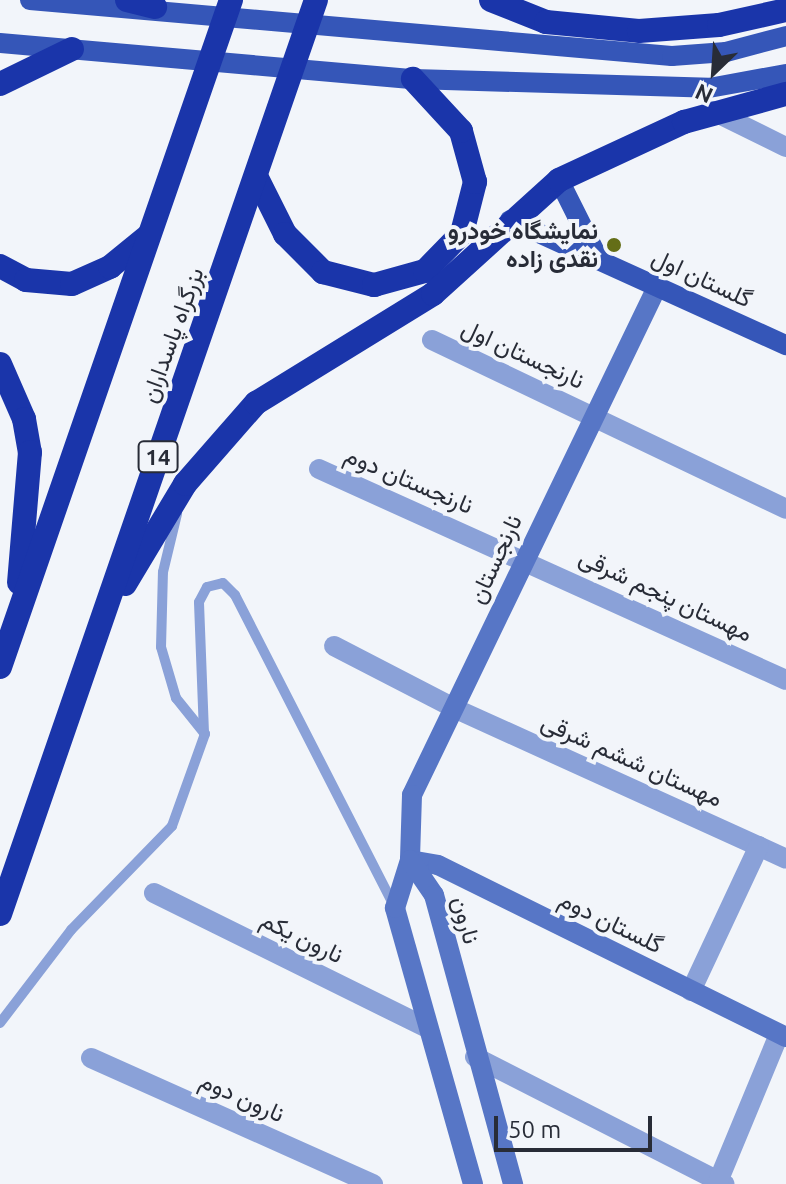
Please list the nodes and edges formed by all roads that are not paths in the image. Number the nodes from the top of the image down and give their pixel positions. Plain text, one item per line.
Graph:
1 (30, 0) edge
2 (127, 0) edge
3 (231, 0) edge
4 (316, 0) edge
5 (491, 0) edge
6 (155, 7) junction
7 (786, 10) edge
8 (786, 36) edge
9 (0, 43) edge
10 (72, 49) junction
11 (786, 74) edge
12 (413, 79) junction
13 (0, 84) edge
14 (786, 94) edge
15 (713, 111) junction
16 (786, 147) edge
17 (257, 178) junction
18 (559, 180) junction
19 (510, 220) junction
20 (148, 236) junction
21 (598, 258) junction
22 (0, 266) edge
23 (657, 287) junction
24 (432, 340) dead end
25 (786, 345) edge
26 (0, 364) edge
27 (592, 416) junction
28 (319, 469) dead end
29 (185, 484) junction
30 (786, 509) edge
31 (523, 558) junction
32 (13, 628) junction
33 (97, 631) junction
34 (334, 646) dead end
35 (0, 667) edge
36 (786, 680) edge
37 (456, 709) junction
38 (205, 734) junction
39 (759, 846) junction
40 (786, 859) edge
41 (410, 860) junction
42 (154, 893) dead end
43 (395, 908) junction
44 (0, 914) edge
45 (691, 991) junction
46 (0, 1023) edge
47 (427, 1028) junction
48 (783, 1036) edge
49 (475, 1057) junction
50 (91, 1058) dead end
51 (360, 1181) edge
52 (720, 1183) edge
53 (473, 1184) edge
54 (513, 1184) edge

1 - 6 main road
2 - 6 highway
3 - 20 highway
4 - 17 highway, بزرگراه پاسداران / 14
5 - 7 highway
6 - 8 main road
9 - 10 main road
10 - 12 main road
10 - 13 highway
11 - 12 main road
12 - 17 highway
14 - 15 highway
15 - 16 street
15 - 18 highway
17 - 33 highway, بزرگراه پاسداران / 14
18 - 19 highway
18 - 21 main road
19 - 21 main road, گلستان اول
19 - 29 highway
20 - 22 highway
20 - 32 highway
21 - 23 main road, گلستان اول
23 - 25 main road, گلستان اول
23 - 27 street, نارنجستان
24 - 27 street, نارنجستان اول
26 - 32 highway
27 - 30 street, نارنجستان اول
27 - 31 street, نارنجستان
28 - 31 street, نارنجستان دوم
29 - 33 highway
29 - 38 lane
31 - 36 street, مهستان پنجم شرقی
31 - 37 street, نارنجستان
32 - 35 highway
33 - 44 highway, بزرگراه پاسداران / 14
34 - 37 street, مهستان ششم شرقی
37 - 39 street, مهستان ششم شرقی
37 - 41 street, نارنجستان
38 - 43 lane
38 - 46 lane
39 - 40 street, مهستان ششم شرقی
39 - 45 street
41 - 43 street
41 - 45 street, گلستان دوم
41 - 49 street, نارون
42 - 47 street, نارون یکم
43 - 47 street
45 - 48 street, گلستان دوم
47 - 53 street
48 - 52 street
49 - 52 street
49 - 54 street, نارون
50 - 51 street, نارون دوم

